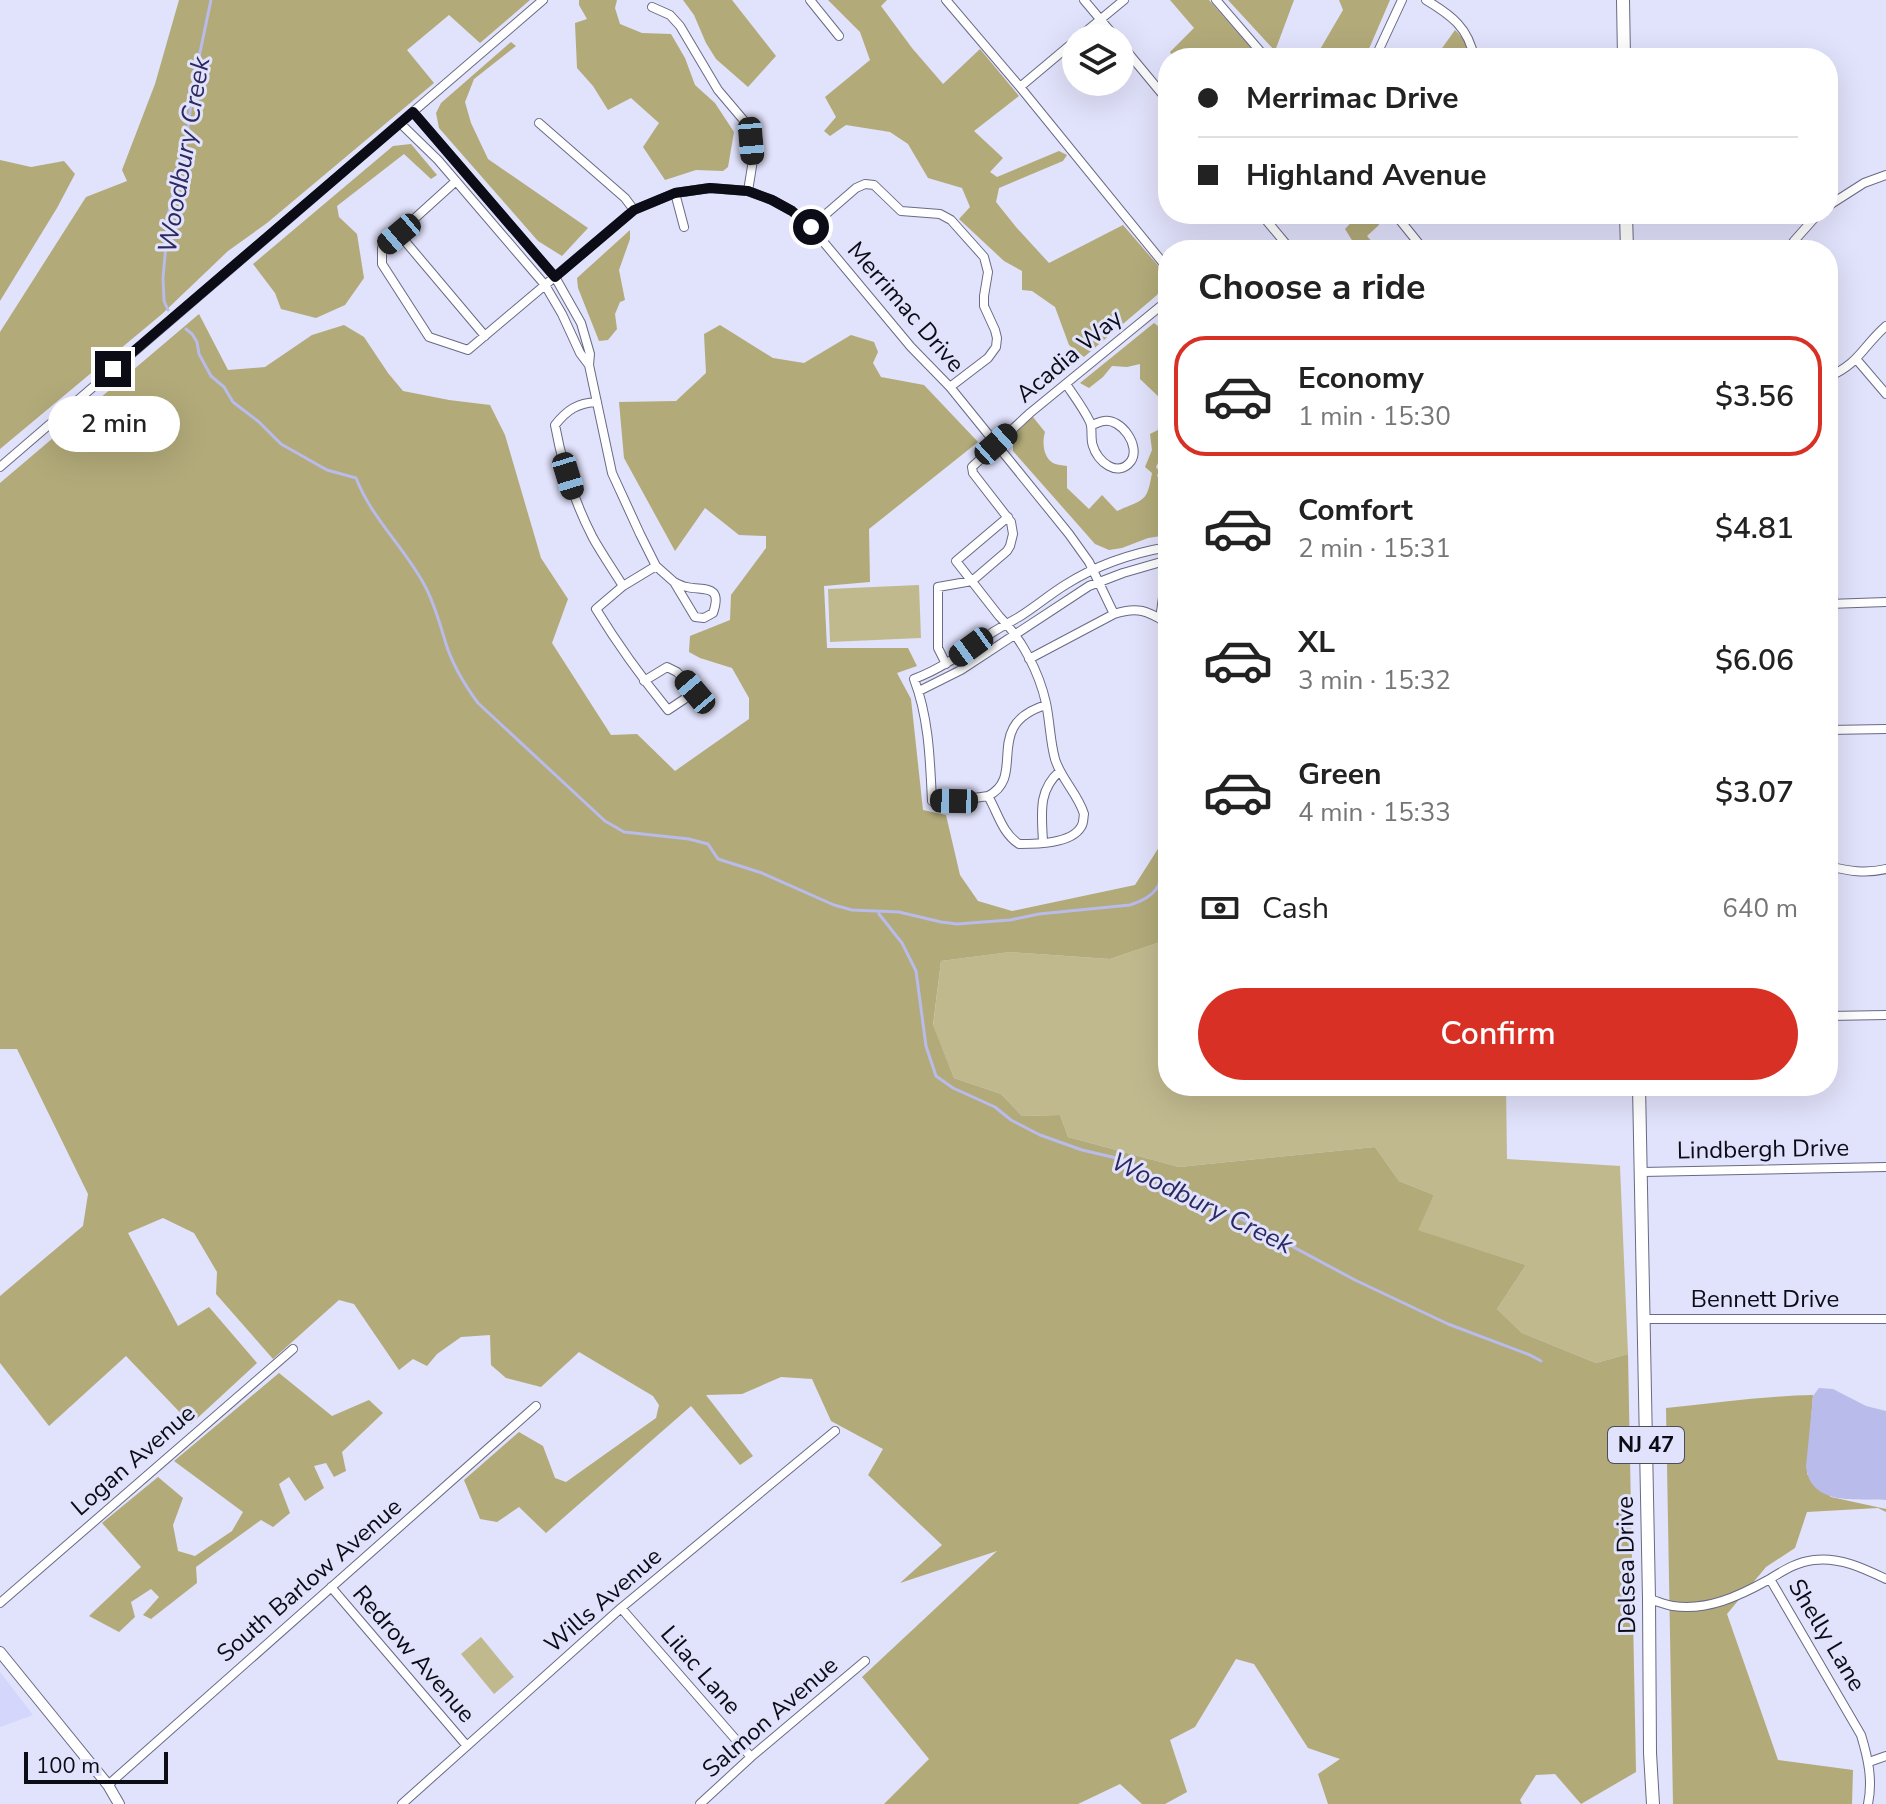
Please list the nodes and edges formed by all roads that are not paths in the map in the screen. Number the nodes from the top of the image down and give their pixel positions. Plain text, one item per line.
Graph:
1 (543, 0) edge
2 (810, 0) edge
3 (946, 0) edge
4 (1084, 0) edge
5 (1124, 0) edge
6 (1216, 0) edge
7 (1402, 0) edge
8 (1426, 0) edge
9 (1623, 0) edge
10 (652, 7) dead end
11 (1100, 19) junction
12 (1094, 24) edge
13 (1104, 24) edge
14 (839, 36) dead end
15 (1257, 48) edge
16 (1380, 48) edge
17 (1472, 48) edge
18 (1624, 48) edge
19 (1062, 52) edge
20 (1134, 60) edge
21 (1020, 87) junction
22 (1158, 89) edge
23 (413, 112) junction
24 (400, 123) junction
25 (539, 123) dead end
26 (1886, 175) edge
27 (456, 181) junction
28 (748, 191) junction
29 (675, 193) junction
30 (1838, 200) edge
31 (634, 210) junction
32 (1269, 224) edge
33 (1403, 224) edge
34 (1809, 224) edge
35 (684, 227) dead end
36 (811, 227) junction
37 (399, 234) junction
38 (1283, 240) edge
39 (1416, 240) edge
40 (1795, 240) edge
41 (1158, 257) edge
42 (555, 277) junction
43 (545, 285) junction
44 (1158, 308) edge
45 (1886, 326) edge
46 (485, 336) junction
47 (1857, 360) junction
48 (589, 365) junction
49 (1838, 373) edge
50 (1066, 384) junction
51 (950, 387) junction
52 (1886, 394) edge
53 (597, 402) junction
54 (1092, 425) junction
55 (996, 444) junction
56 (0, 467) edge
57 (1008, 517) junction
58 (1158, 548) edge
59 (1158, 563) edge
60 (656, 566) junction
61 (1092, 571) junction
62 (972, 581) junction
63 (674, 582) junction
64 (1098, 582) junction
65 (623, 586) junction
66 (1886, 602) edge
67 (1838, 604) edge
68 (1114, 614) junction
69 (1158, 618) edge
70 (1007, 624) junction
71 (1015, 634) junction
72 (1029, 659) junction
73 (946, 664) junction
74 (644, 681) junction
75 (919, 691) junction
76 (1046, 705) junction
77 (1886, 729) edge
78 (1838, 730) edge
79 (1060, 771) junction
80 (988, 796) junction
81 (1043, 843) junction
82 (1838, 868) edge
83 (1886, 869) edge
84 (1886, 1015) edge
85 (1838, 1016) edge
86 (1639, 1096) edge
87 (1886, 1167) edge
88 (1642, 1172) junction
89 (1644, 1319) junction
90 (1886, 1319) edge
91 (293, 1349) dead end
92 (536, 1406) dead end
93 (835, 1431) dead end
94 (1770, 1579) junction
95 (1886, 1579) edge
96 (331, 1587) junction
97 (1649, 1599) junction
98 (0, 1603) edge
99 (621, 1608) junction
100 (0, 1652) edge
101 (865, 1661) dead end
102 (467, 1746) junction
103 (1886, 1756) edge
104 (751, 1757) junction
105 (1869, 1762) junction
106 (108, 1785) junction
107 (117, 1804) edge
108 (402, 1804) edge
109 (700, 1804) edge
110 (1653, 1804) edge
111 (1868, 1804) edge

1 - 23 street
2 - 14 street
3 - 21 street
4 - 11 street
5 - 11 street
6 - 15 street
7 - 16 street
8 - 17 street
9 - 18 main road
10 - 28 street
11 - 12 street
11 - 13 street
19 - 21 street
20 - 22 street
21 - 41 street
23 - 24 street
23 - 42 street
24 - 27 street
24 - 56 street
25 - 31 street
26 - 30 street
27 - 37 street
27 - 43 street
28 - 29 street, Merrimac Drive
28 - 36 street, Merrimac Drive
29 - 31 street, Merrimac Drive
29 - 35 street
31 - 42 street, Merrimac Drive
32 - 38 street
33 - 39 street
34 - 40 street
36 - 51 street, Merrimac Drive
36 - 51 street
37 - 46 street
37 - 46 street
42 - 43 street, Merrimac Drive
42 - 48 street
43 - 46 street, Merrimac Drive
43 - 48 street
44 - 50 street, Acadia Way
45 - 47 street
47 - 49 street
47 - 52 street
48 - 53 street
50 - 54 street
50 - 55 street, Acadia Way
51 - 55 street, Merrimac Drive
53 - 60 street
53 - 65 street
54 - 54 street
55 - 57 street, Acadia Way
55 - 61 street, Merrimac Drive
57 - 62 street
57 - 62 street
58 - 61 street
59 - 64 street
60 - 63 street
60 - 65 street
61 - 64 street, Merrimac Drive
61 - 70 street
62 - 70 street
62 - 73 street
63 - 63 street
64 - 68 street, Merrimac Drive
64 - 71 street
65 - 74 street
66 - 67 street
68 - 69 street
68 - 72 street
70 - 71 street
70 - 73 street
71 - 72 street
71 - 75 street
72 - 76 street
73 - 75 street
74 - 74 street
75 - 80 street
76 - 79 street
76 - 80 street
77 - 78 street
79 - 81 street
79 - 81 street
80 - 81 street
82 - 83 street
84 - 85 street
86 - 88 main road, Delsea Drive / NJ 47
87 - 88 street, Lindbergh Drive
88 - 89 main road, Delsea Drive / NJ 47
89 - 90 street, Bennett Drive
89 - 97 main road, Delsea Drive / NJ 47
91 - 98 street, Logan Avenue
92 - 96 street, South Barlow Avenue
93 - 99 street, Wills Avenue
94 - 95 street
94 - 97 street
94 - 105 street, Shelly Lane
96 - 102 street, Redrow Avenue
96 - 106 street, South Barlow Avenue
97 - 110 main road, Delsea Drive / NJ 47
99 - 102 street, Wills Avenue
99 - 104 street, Lilac Lane
100 - 106 street
101 - 104 street, Salmon Avenue
102 - 108 street, Wills Avenue
103 - 105 street
104 - 109 street, Salmon Avenue
105 - 111 street, Shelly Lane
106 - 107 street

